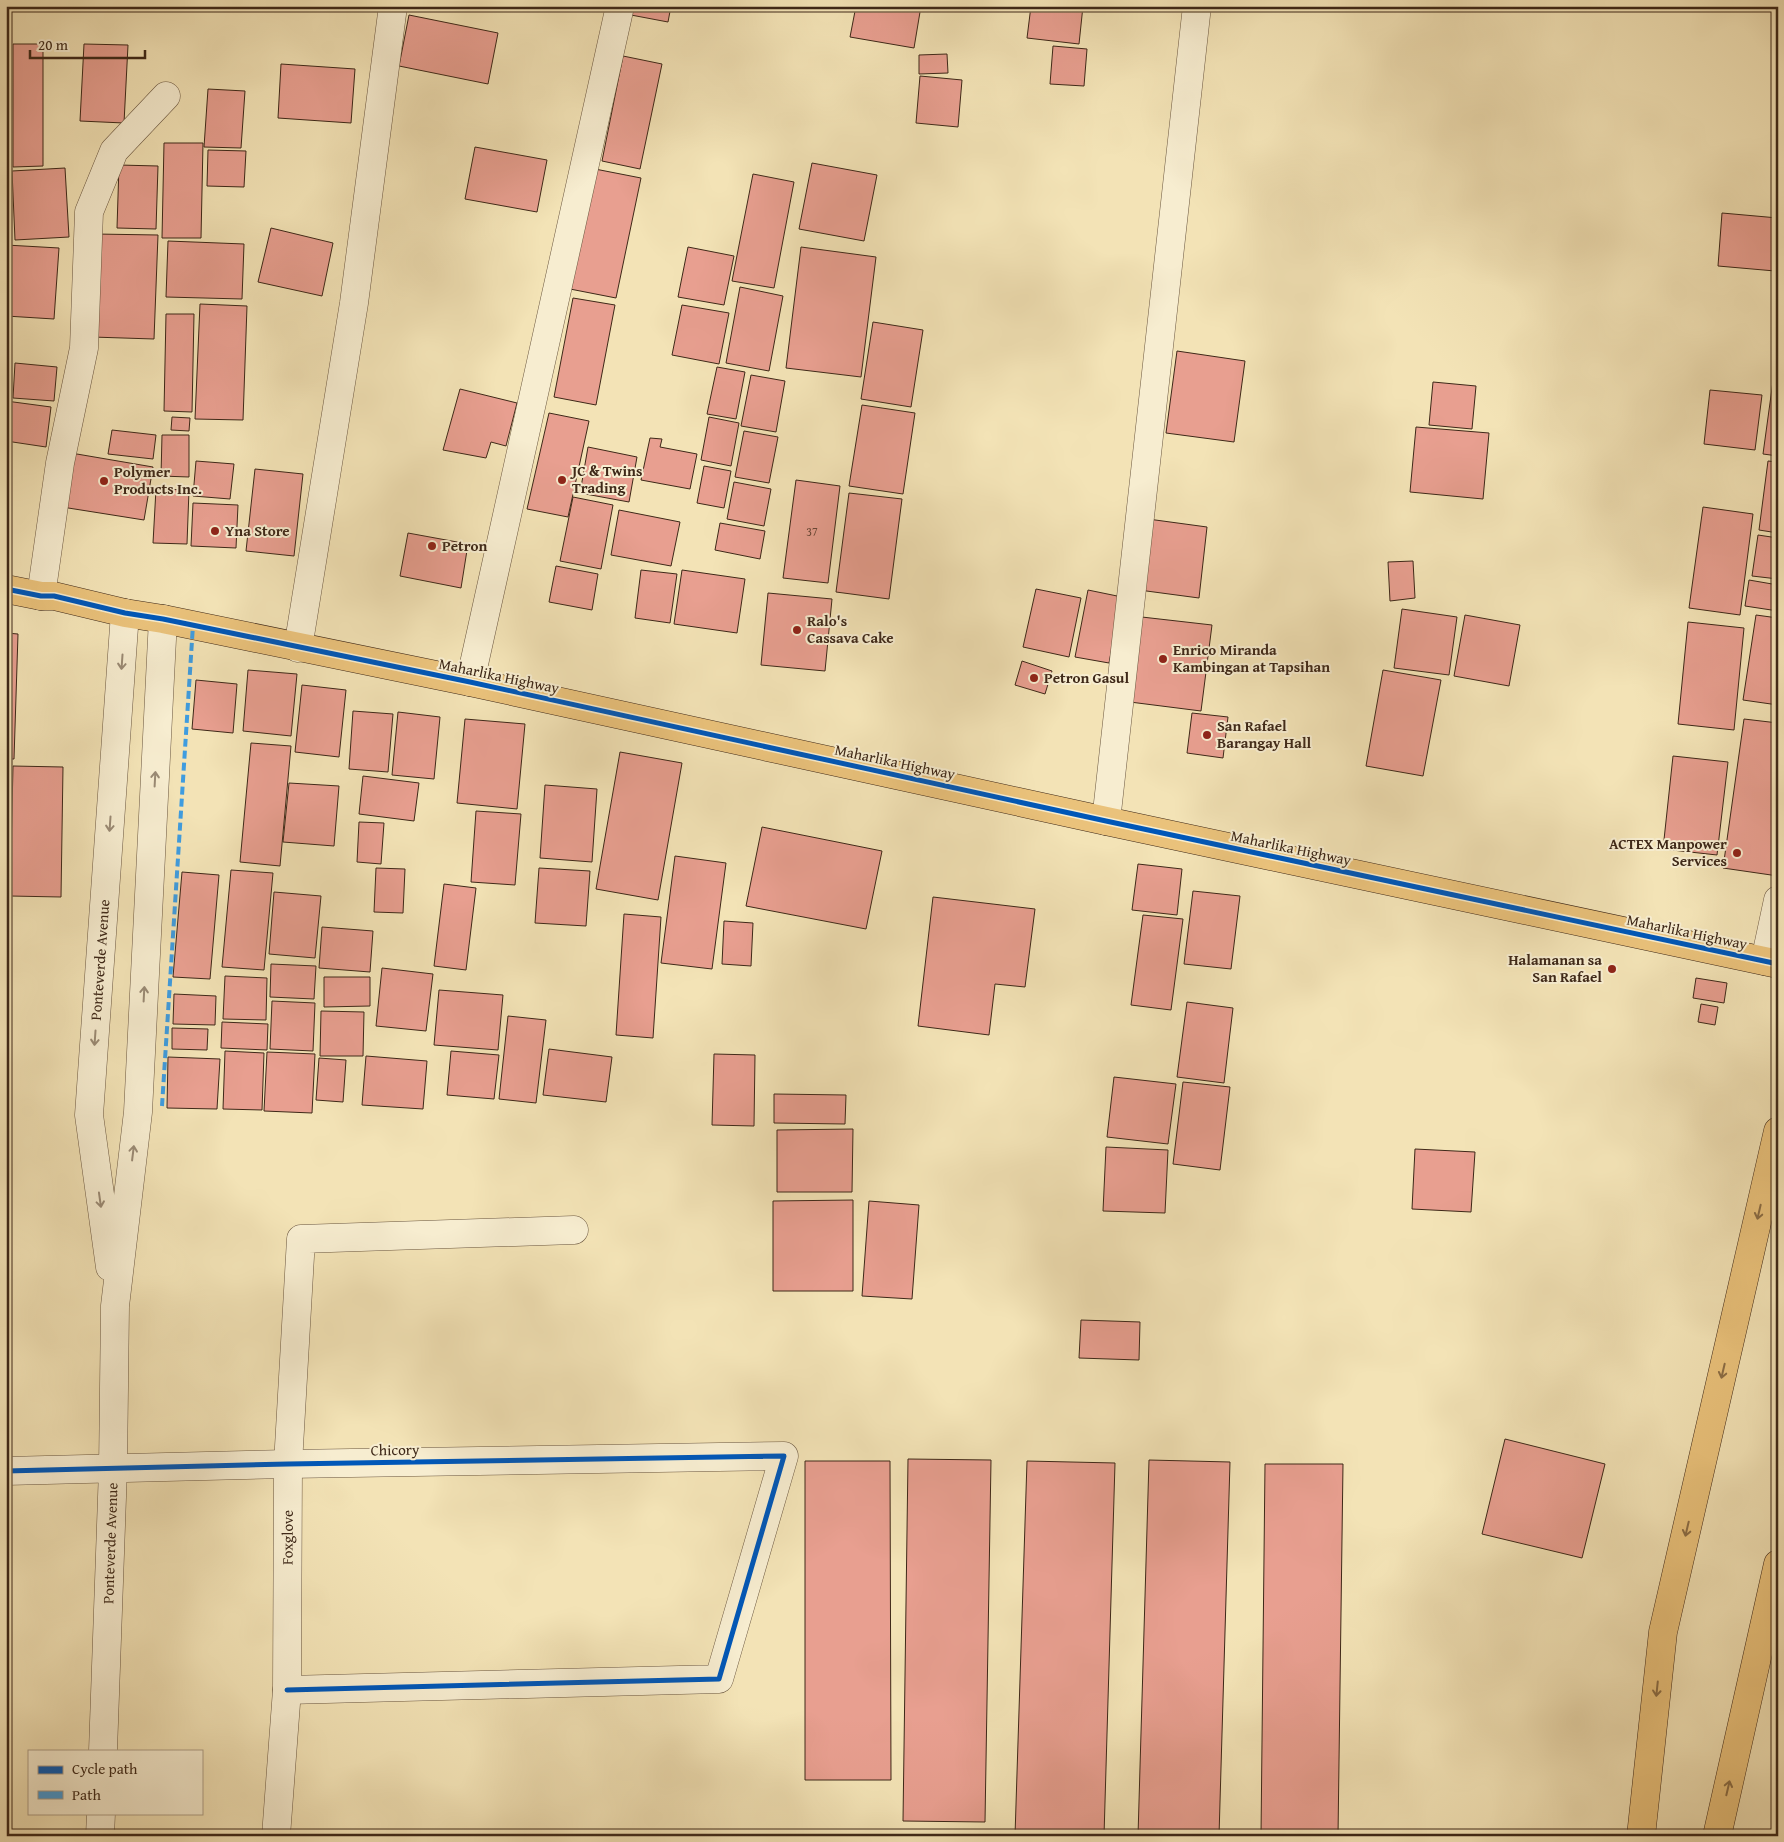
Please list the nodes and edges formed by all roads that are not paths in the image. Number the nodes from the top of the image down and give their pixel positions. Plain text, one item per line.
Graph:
1 (393, 6) edge
2 (620, 6) edge
3 (1197, 6) edge
4 (166, 96) dead end
5 (6, 589) edge
6 (41, 596) junction
7 (125, 613) junction
8 (163, 619) junction
9 (298, 648) junction
10 (470, 682) junction
11 (1106, 821) junction
12 (1778, 900) edge
13 (1771, 963) edge
14 (1778, 1131) edge
15 (574, 1230) dead end
16 (115, 1306) junction
17 (288, 1464) junction
18 (113, 1469) junction
19 (6, 1471) edge
20 (1778, 1564) edge
21 (287, 1690) junction
22 (103, 1750) edge
23 (101, 1814) edge
24 (100, 1836) edge
25 (276, 1836) edge
26 (1641, 1836) edge
27 (1717, 1836) edge

1 - 9 street
2 - 10 street
3 - 11 street
4 - 6 street
5 - 6 highway, Maharlika Highway
6 - 7 highway, Maharlika Highway
7 - 8 highway, Maharlika Highway
7 -> 16 street, Ponteverde Avenue
8 - 9 highway, Maharlika Highway
16 -> 8 street, Ponteverde Avenue
9 - 10 highway, Maharlika Highway
10 - 11 highway, Maharlika Highway
11 - 13 highway, Maharlika Highway
12 - 13 street
14 -> 26 highway
15 - 17 street, Foxglove
16 - 18 street, Ponteverde Avenue
17 - 18 street, Chicory
17 - 21 street, Foxglove
17 - 21 street, Chicory
18 - 19 street, Chicory
18 - 22 street, Ponteverde Avenue
27 -> 20 highway
21 - 25 street, Foxglove
23 - 24 street

